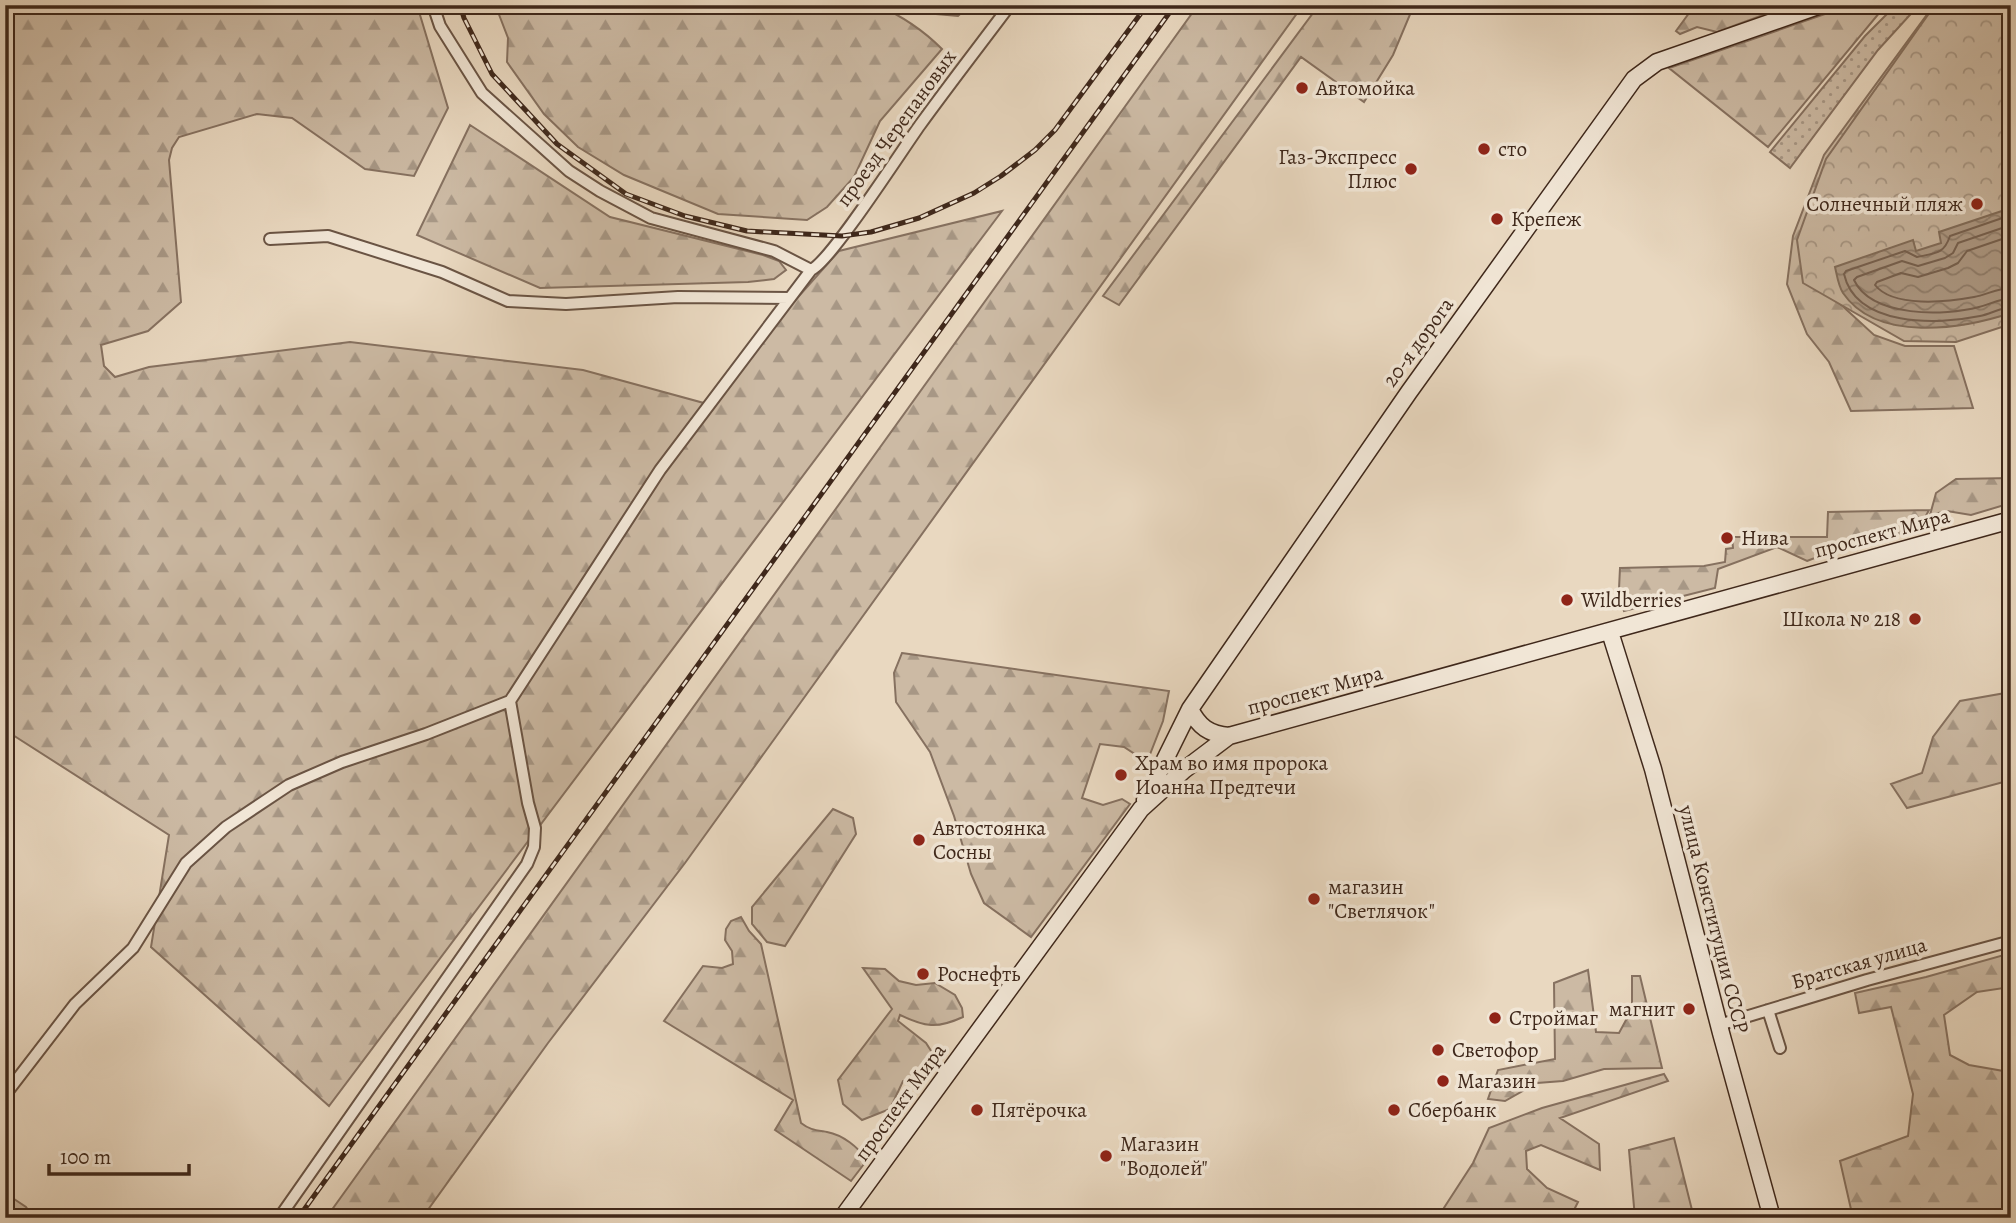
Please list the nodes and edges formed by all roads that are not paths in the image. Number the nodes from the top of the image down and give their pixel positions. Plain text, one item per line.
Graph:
1 (433, 5) edge
2 (1010, 5) edge
3 (1821, 5) edge
4 (270, 239) dead end
5 (811, 270) junction
6 (790, 298) junction
7 (2011, 520) edge
8 (1610, 632) junction
9 (510, 701) junction
10 (1190, 709) junction
11 (1229, 736) junction
12 (1141, 808) junction
13 (2011, 941) edge
14 (1768, 1010) junction
15 (1719, 1025) junction
16 (1780, 1048) dead end
17 (5, 1096) edge
18 (279, 1218) edge
19 (842, 1218) edge
20 (1772, 1218) edge

1 - 5 street
2 - 5 street, проезд Черепановых
3 - 10 main road, 20-я дорога
4 - 6 street
5 - 6 street, проезд Черепановых
6 - 9 street, проезд Черепановых
7 - 8 main road, проспект Мира
8 - 11 main road, проспект Мира
8 - 15 main road, улица Конституции СССР
9 - 17 street
9 - 18 street
10 - 11 main road
10 - 12 main road, 20-я дорога
11 - 12 main road, проспект Мира
12 - 19 main road, проспект Мира
13 - 14 street, Братская улица
14 - 15 street, Братская улица
14 - 16 street
15 - 20 main road, улица Конституции СССР

